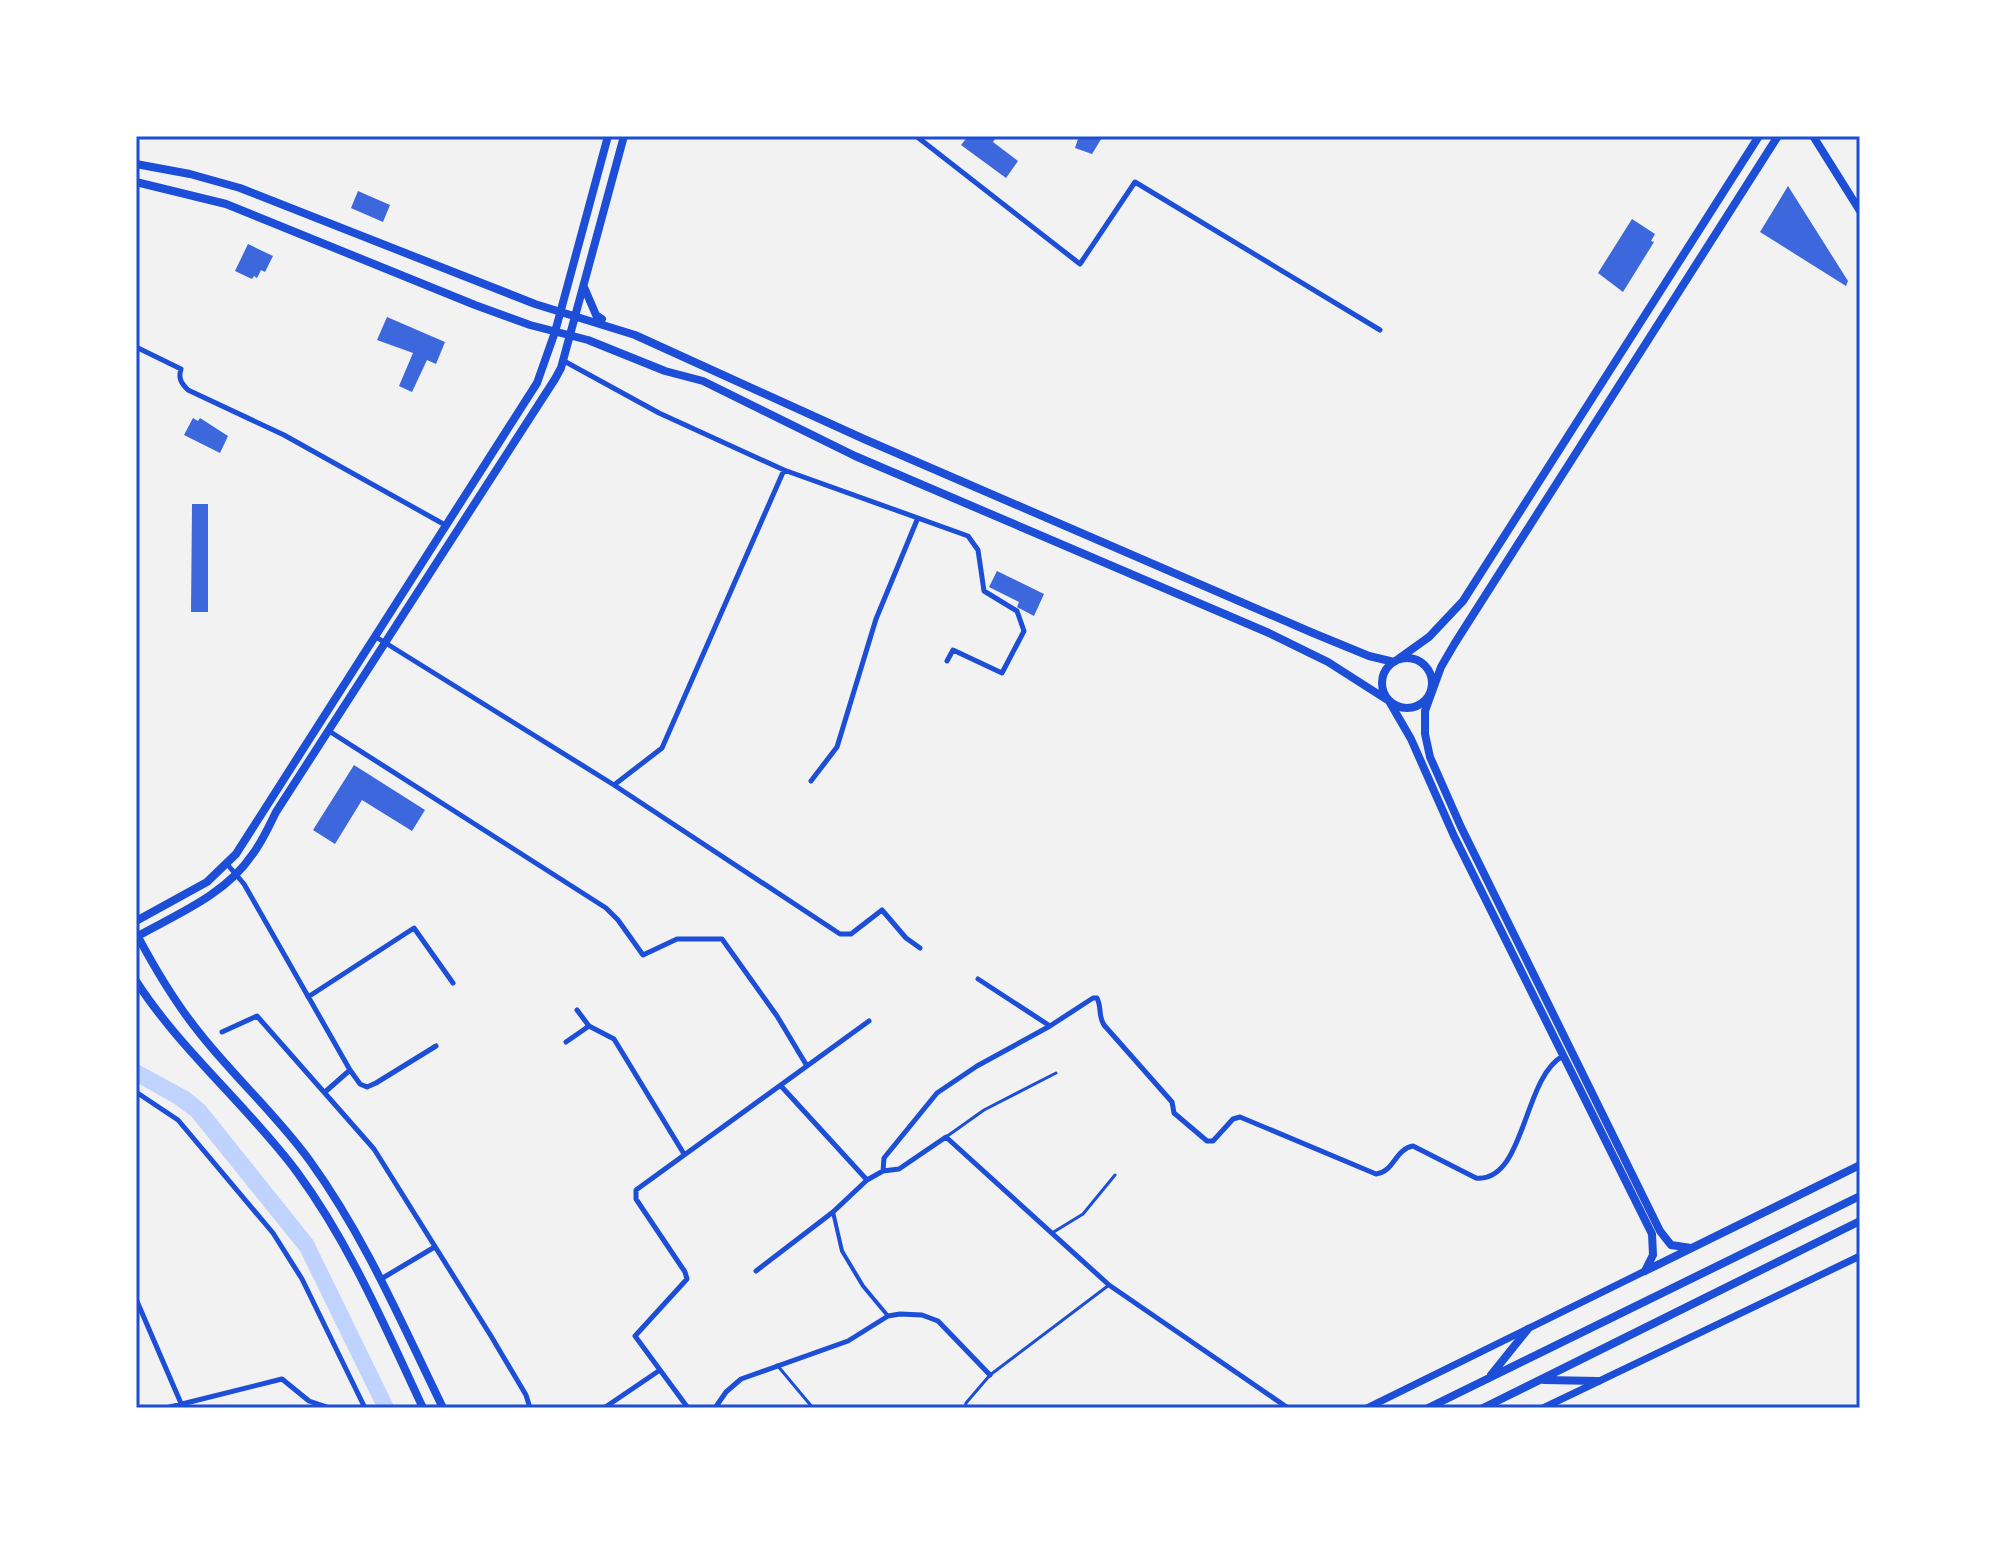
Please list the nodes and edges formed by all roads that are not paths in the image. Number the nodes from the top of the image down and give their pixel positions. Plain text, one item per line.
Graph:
1 (608, 136) edge
2 (624, 136) edge
3 (916, 136) edge
4 (1759, 136) edge
5 (1778, 136) edge
6 (1813, 136) edge
7 (136, 164) edge
8 (190, 174) junction
9 (136, 182) edge
10 (249, 191) junction
11 (186, 192) junction
12 (241, 210) junction
13 (1860, 211) edge
14 (584, 286) junction
15 (561, 310) junction
16 (576, 315) junction
17 (621, 329) junction
18 (1380, 330) dead end
19 (555, 332) junction
20 (570, 336) junction
21 (136, 347) edge
22 (563, 360) junction
23 (1552, 462) junction
24 (1566, 469) junction
25 (784, 470) junction
26 (917, 520) junction
27 (448, 526) junction
28 (376, 637) junction
29 (387, 643) junction
30 (947, 661) dead end
31 (1394, 662) junction
32 (1431, 691) junction
33 (1389, 701) junction
34 (329, 731) junction
35 (811, 781) dead end
36 (614, 785) junction
37 (227, 864) junction
38 (236, 874) junction
39 (136, 921) edge
40 (136, 935) edge
41 (920, 948) dead end
42 (978, 979) dead end
43 (136, 981) edge
44 (453, 983) dead end
45 (308, 997) junction
46 (577, 1010) dead end
47 (869, 1021) dead end
48 (589, 1026) junction
49 (1050, 1026) junction
50 (222, 1032) dead end
51 (566, 1042) dead end
52 (436, 1046) dead end
53 (1563, 1056) junction
54 (807, 1066) junction
55 (231, 1070) junction
56 (350, 1070) junction
57 (1056, 1073) dead end
58 (219, 1082) junction
59 (781, 1086) junction
60 (136, 1092) edge
61 (325, 1092) junction
62 (946, 1137) junction
63 (684, 1154) junction
64 (1860, 1165) edge
65 (883, 1171) junction
66 (1115, 1175) dead end
67 (867, 1180) junction
68 (1860, 1196) edge
69 (833, 1212) junction
70 (1860, 1223) edge
71 (1052, 1233) junction
72 (433, 1248) junction
73 (1691, 1248) junction
74 (1860, 1256) edge
75 (756, 1271) dead end
76 (1645, 1271) junction
77 (380, 1279) junction
78 (1109, 1285) junction
79 (136, 1299) edge
80 (888, 1316) junction
81 (1528, 1329) junction
82 (777, 1365) junction
83 (660, 1370) junction
84 (990, 1375) junction
85 (1488, 1379) junction
86 (1539, 1380) junction
87 (1598, 1381) junction
88 (182, 1406) edge
89 (166, 1408) edge
90 (330, 1408) edge
91 (365, 1408) edge
92 (423, 1408) edge
93 (443, 1408) edge
94 (530, 1408) edge
95 (604, 1408) edge
96 (688, 1408) edge
97 (715, 1408) edge
98 (813, 1408) edge
99 (965, 1408) edge
100 (1288, 1408) edge
101 (1367, 1408) edge
102 (1428, 1408) edge
103 (1483, 1408) edge
104 (1543, 1408) edge

1 - 15 main road
2 - 14 main road
3 - 18 street
4 - 23 main road
5 - 24 main road
6 - 13 main road
7 - 8 main road
8 - 10 main road
8 - 11 main road
9 - 11 main road
10 - 12 main road
10 - 15 main road
11 - 12 main road
12 - 19 main road
14 - 16 main road
14 - 17 main road
15 - 16 main road
15 - 19 main road
16 - 17 main road
16 - 20 main road
17 - 31 main road
19 - 20 main road
19 - 27 main road
20 - 22 main road
20 - 33 main road
21 - 27 street
22 - 25 street
22 - 29 main road
23 - 24 main road
23 - 31 main road
24 - 32 main road
25 - 26 street
25 - 36 street
26 - 30 street
26 - 35 street
27 - 28 main road
28 - 29 street
28 - 37 main road
29 - 34 main road
29 - 36 street
31 - 32 main road
31 - 33 main road
32 - 33 main road
32 - 73 main road
33 - 53 main road
34 - 38 main road
34 - 54 street
36 - 41 street
37 - 38 street
37 - 39 main road
38 - 40 main road
38 - 45 street
40 - 55 main road
42 - 49 street
43 - 58 main road
44 - 45 street
45 - 56 street
46 - 48 street
47 - 54 street
48 - 51 street
48 - 63 street
49 - 53 street
49 - 65 street
50 - 61 street
52 - 56 street
53 - 76 main road
54 - 59 street
55 - 58 main road
55 - 77 main road
56 - 61 street
57 - 62 lane
58 - 92 main road
59 - 63 street
59 - 67 street
60 - 91 street
61 - 72 street
62 - 65 street
62 - 71 street
63 - 83 street
64 - 73 main road
65 - 67 street
66 - 71 lane
67 - 69 street
68 - 85 main road
69 - 75 street
69 - 80 street
70 - 86 main road
71 - 78 street
72 - 77 street
72 - 94 street
73 - 76 main road
74 - 87 street
76 - 81 street
77 - 93 main road
78 - 84 lane
78 - 100 street
79 - 88 street
80 - 82 street
80 - 84 street
81 - 85 main road
81 - 101 street
82 - 97 street
82 - 98 lane
83 - 95 street
83 - 96 street
84 - 99 lane
85 - 102 main road
86 - 87 main road
86 - 103 main road
87 - 104 street
88 - 89 street
88 - 90 street

